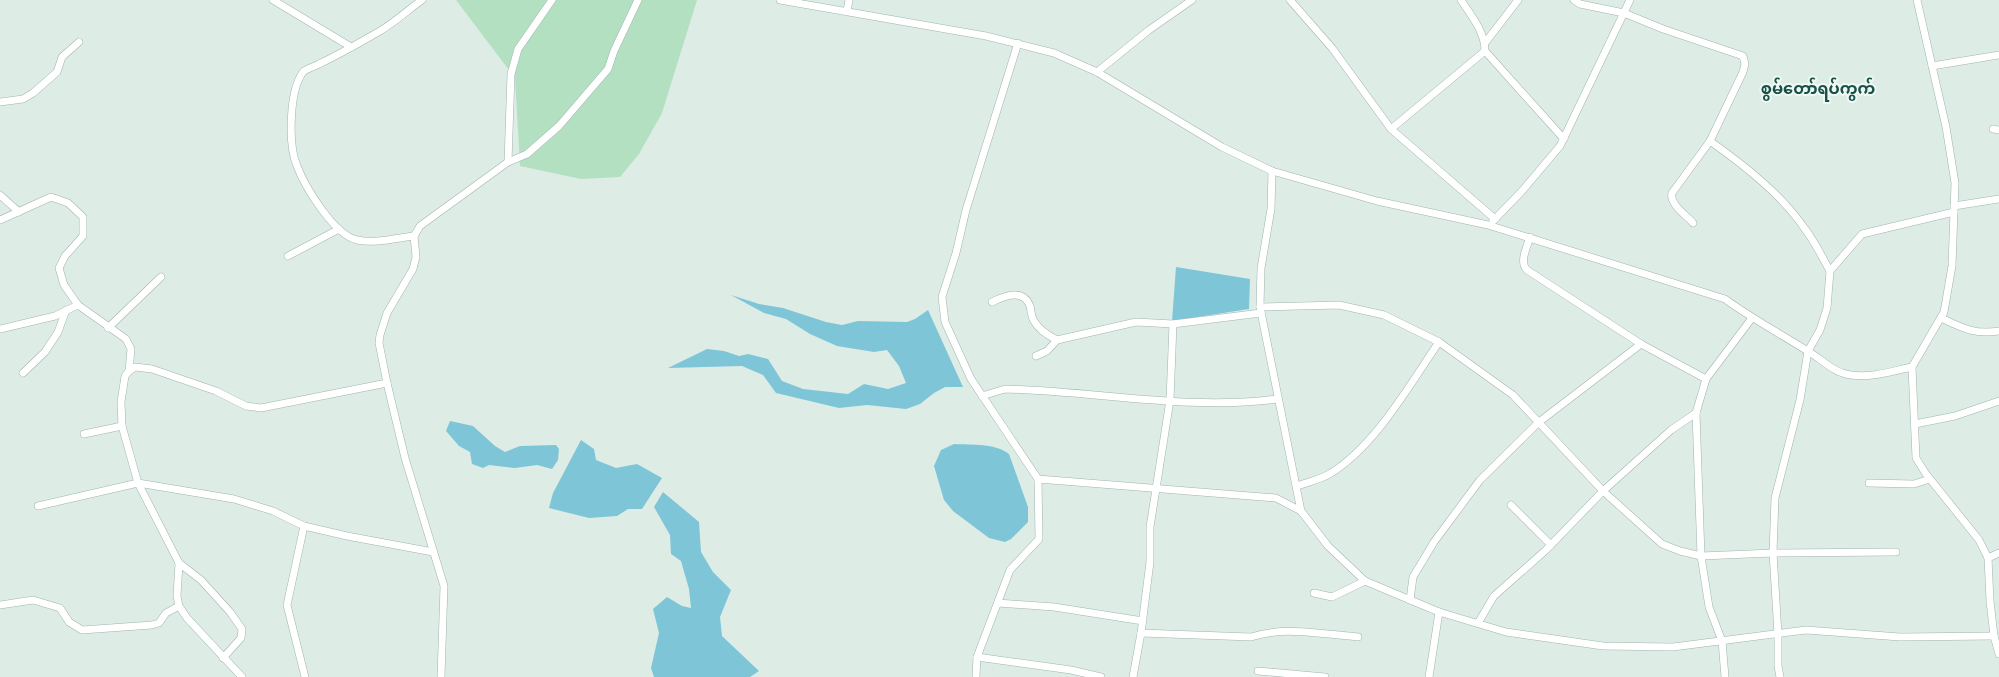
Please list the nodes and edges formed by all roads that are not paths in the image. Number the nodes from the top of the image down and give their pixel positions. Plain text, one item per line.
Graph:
1 (273, 0) edge
2 (422, 0) edge
3 (552, 0) edge
4 (638, 0) edge
5 (780, 0) edge
6 (849, 0) edge
7 (1192, 0) edge
8 (1290, 0) edge
9 (1461, 0) edge
10 (1518, 0) edge
11 (1574, 0) edge
12 (1630, 0) edge
13 (1917, 0) edge
14 (847, 11) junction
15 (1624, 13) junction
16 (79, 42) dead end
17 (1018, 43) junction
18 (1485, 43) junction
19 (351, 47) junction
20 (1485, 51) junction
21 (1999, 55) edge
22 (1932, 66) junction
23 (1097, 72) junction
24 (0, 102) edge
25 (1391, 128) junction
26 (1564, 139) junction
27 (1710, 141) junction
28 (508, 162) junction
29 (1272, 171) junction
30 (0, 195) edge
31 (1999, 198) edge
32 (1954, 209) junction
33 (19, 212) junction
34 (1495, 218) junction
35 (0, 220) edge
36 (1693, 223) dead end
37 (1488, 225) junction
38 (339, 229) junction
39 (414, 236) junction
40 (1530, 237) junction
41 (288, 256) dead end
42 (1830, 271) junction
43 (161, 277) dead end
44 (992, 302) dead end
45 (78, 305) junction
46 (66, 310) junction
47 (1260, 310) junction
48 (1752, 318) junction
49 (1941, 318) junction
50 (1173, 324) junction
51 (108, 328) junction
52 (0, 329) edge
53 (1999, 331) edge
54 (1057, 340) junction
55 (1439, 342) junction
56 (1641, 344) junction
57 (1808, 351) junction
58 (1036, 356) dead end
59 (1912, 367) junction
60 (129, 371) junction
61 (23, 373) dead end
62 (1706, 379) junction
63 (387, 383) junction
64 (982, 396) junction
65 (1277, 399) junction
66 (1170, 400) junction
67 (1999, 401) edge
68 (1696, 412) junction
69 (1540, 422) junction
70 (1915, 424) junction
71 (122, 426) junction
72 (84, 434) dead end
73 (1038, 479) junction
74 (1930, 479) junction
75 (1869, 482) dead end
76 (138, 483) junction
77 (1297, 486) junction
78 (1156, 489) junction
79 (1603, 491) junction
80 (1511, 504) dead end
81 (38, 506) dead end
82 (1301, 511) junction
83 (304, 526) junction
84 (1551, 545) junction
85 (433, 552) junction
86 (1896, 552) dead end
87 (1773, 553) junction
88 (1999, 553) edge
89 (1701, 556) junction
90 (1988, 558) junction
91 (179, 563) junction
92 (1365, 580) junction
93 (1314, 593) dead end
94 (1410, 600) junction
95 (998, 603) junction
96 (0, 605) edge
97 (179, 606) junction
98 (1439, 612) junction
99 (1143, 621) junction
100 (1478, 623) junction
101 (1141, 633) junction
102 (1778, 634) junction
103 (1994, 636) junction
104 (1358, 637) dead end
105 (1722, 641) junction
106 (1999, 654) edge
107 (977, 656) junction
108 (223, 658) junction
109 (1258, 670) dead end
110 (242, 677) edge
111 (305, 677) edge
112 (441, 677) edge
113 (976, 677) edge
114 (1101, 677) edge
115 (1133, 677) edge
116 (1325, 677) edge
117 (1429, 677) edge
118 (1725, 677) edge
119 (1780, 677) edge

1 - 19 street
2 - 19 street
3 - 28 street
4 - 28 street
5 - 14 street
6 - 14 street
7 - 23 street
8 - 25 street
9 - 18 street
10 - 18 street
11 - 15 street
12 - 15 street
13 - 22 street
14 - 17 street
15 - 26 street
15 - 27 street
16 - 24 street
17 - 23 street
17 - 64 street
18 - 20 street
19 - 38 street
20 - 25 street
20 - 26 street
21 - 22 street
22 - 32 street
23 - 29 street
25 - 34 street
26 - 34 street
27 - 36 street
27 - 42 street
28 - 39 street
29 - 37 street
29 - 47 street
30 - 33 street
31 - 32 street
32 - 42 street
32 - 49 street
33 - 35 street
33 - 45 street
34 - 37 street
37 - 40 street
38 - 39 street
38 - 41 street
39 - 63 street
40 - 48 street
40 - 56 street
42 - 57 street
43 - 51 street
44 - 54 street
45 - 46 street
45 - 51 street
46 - 52 street
46 - 61 street
47 - 50 street
47 - 55 street
47 - 65 street
48 - 57 street
48 - 62 street
49 - 53 street
49 - 59 street
50 - 54 street
50 - 66 street
51 - 60 street
54 - 58 street
55 - 69 street
55 - 77 street
56 - 62 street
56 - 69 street
57 - 59 street
57 - 87 street
59 - 70 street
60 - 63 street
60 - 71 street
62 - 68 street
63 - 85 street
64 - 66 street
64 - 73 street
65 - 66 street
65 - 77 street
66 - 78 street
67 - 70 street
68 - 79 street
68 - 89 street
69 - 79 street
69 - 94 street
70 - 74 street
71 - 72 street
71 - 76 street
73 - 78 street
73 - 95 street
74 - 75 street
74 - 90 street
76 - 81 street
76 - 83 street
76 - 91 street
77 - 82 street
78 - 82 street
78 - 99 street
79 - 84 street
79 - 89 street
80 - 84 street
82 - 92 street
83 - 85 street
83 - 111 street
84 - 100 street
85 - 112 street
86 - 87 street
87 - 89 street
87 - 102 street
88 - 90 street
89 - 105 street
90 - 103 street
91 - 97 street
91 - 108 street
92 - 93 street
92 - 94 street
94 - 98 street
95 - 99 street
95 - 107 street
96 - 97 street
97 - 108 street
98 - 100 street
98 - 117 street
99 - 101 street
100 - 105 street
101 - 104 street
101 - 115 street
102 - 103 street
102 - 105 street
102 - 119 street
103 - 106 street
105 - 118 street
107 - 113 street
107 - 114 street
108 - 110 street
109 - 116 street

